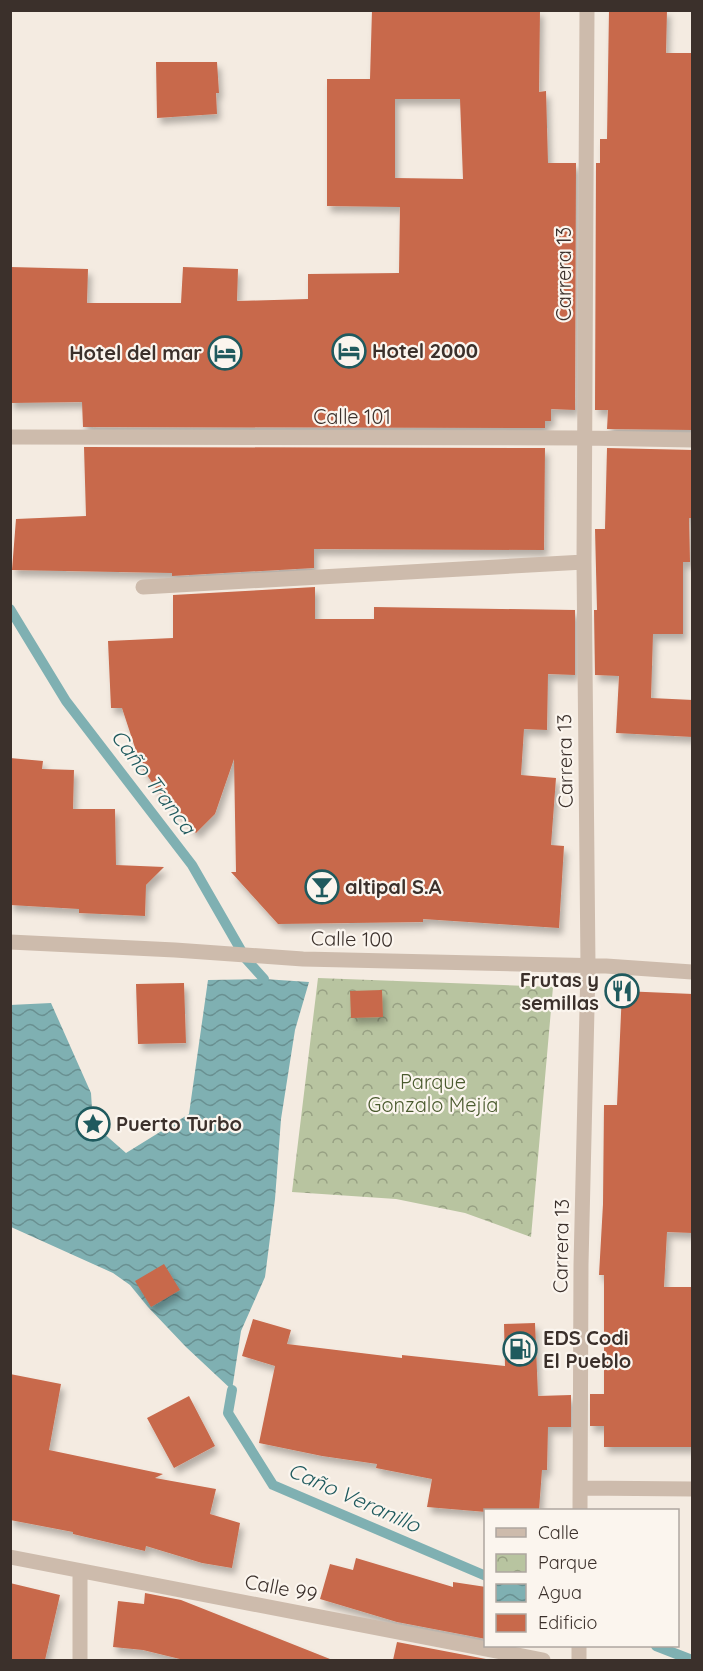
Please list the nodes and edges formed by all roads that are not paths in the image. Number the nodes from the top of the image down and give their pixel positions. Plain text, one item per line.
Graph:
1 (587, 10) edge
2 (10, 437) edge
3 (585, 438) junction
4 (693, 440) edge
5 (584, 562) junction
6 (143, 586) dead end
7 (10, 942) edge
8 (588, 966) junction
9 (693, 972) edge
10 (580, 1488) junction
11 (693, 1489) edge
12 (580, 1509) edge
13 (10, 1557) edge
14 (80, 1571) junction
15 (80, 1660) edge
16 (543, 1660) edge

1 - 3 street, Carrera 13
2 - 3 street, Calle 101
3 - 4 street, Calle 101
3 - 5 street, Carrera 13
5 - 6 street
5 - 8 street, Carrera 13
7 - 8 street, Calle 100
8 - 9 street, Calle 100
8 - 10 street, Carrera 13
10 - 11 street
10 - 12 street, Carrera 13
13 - 14 street, Calle 99
14 - 15 street
14 - 16 street, Calle 99

